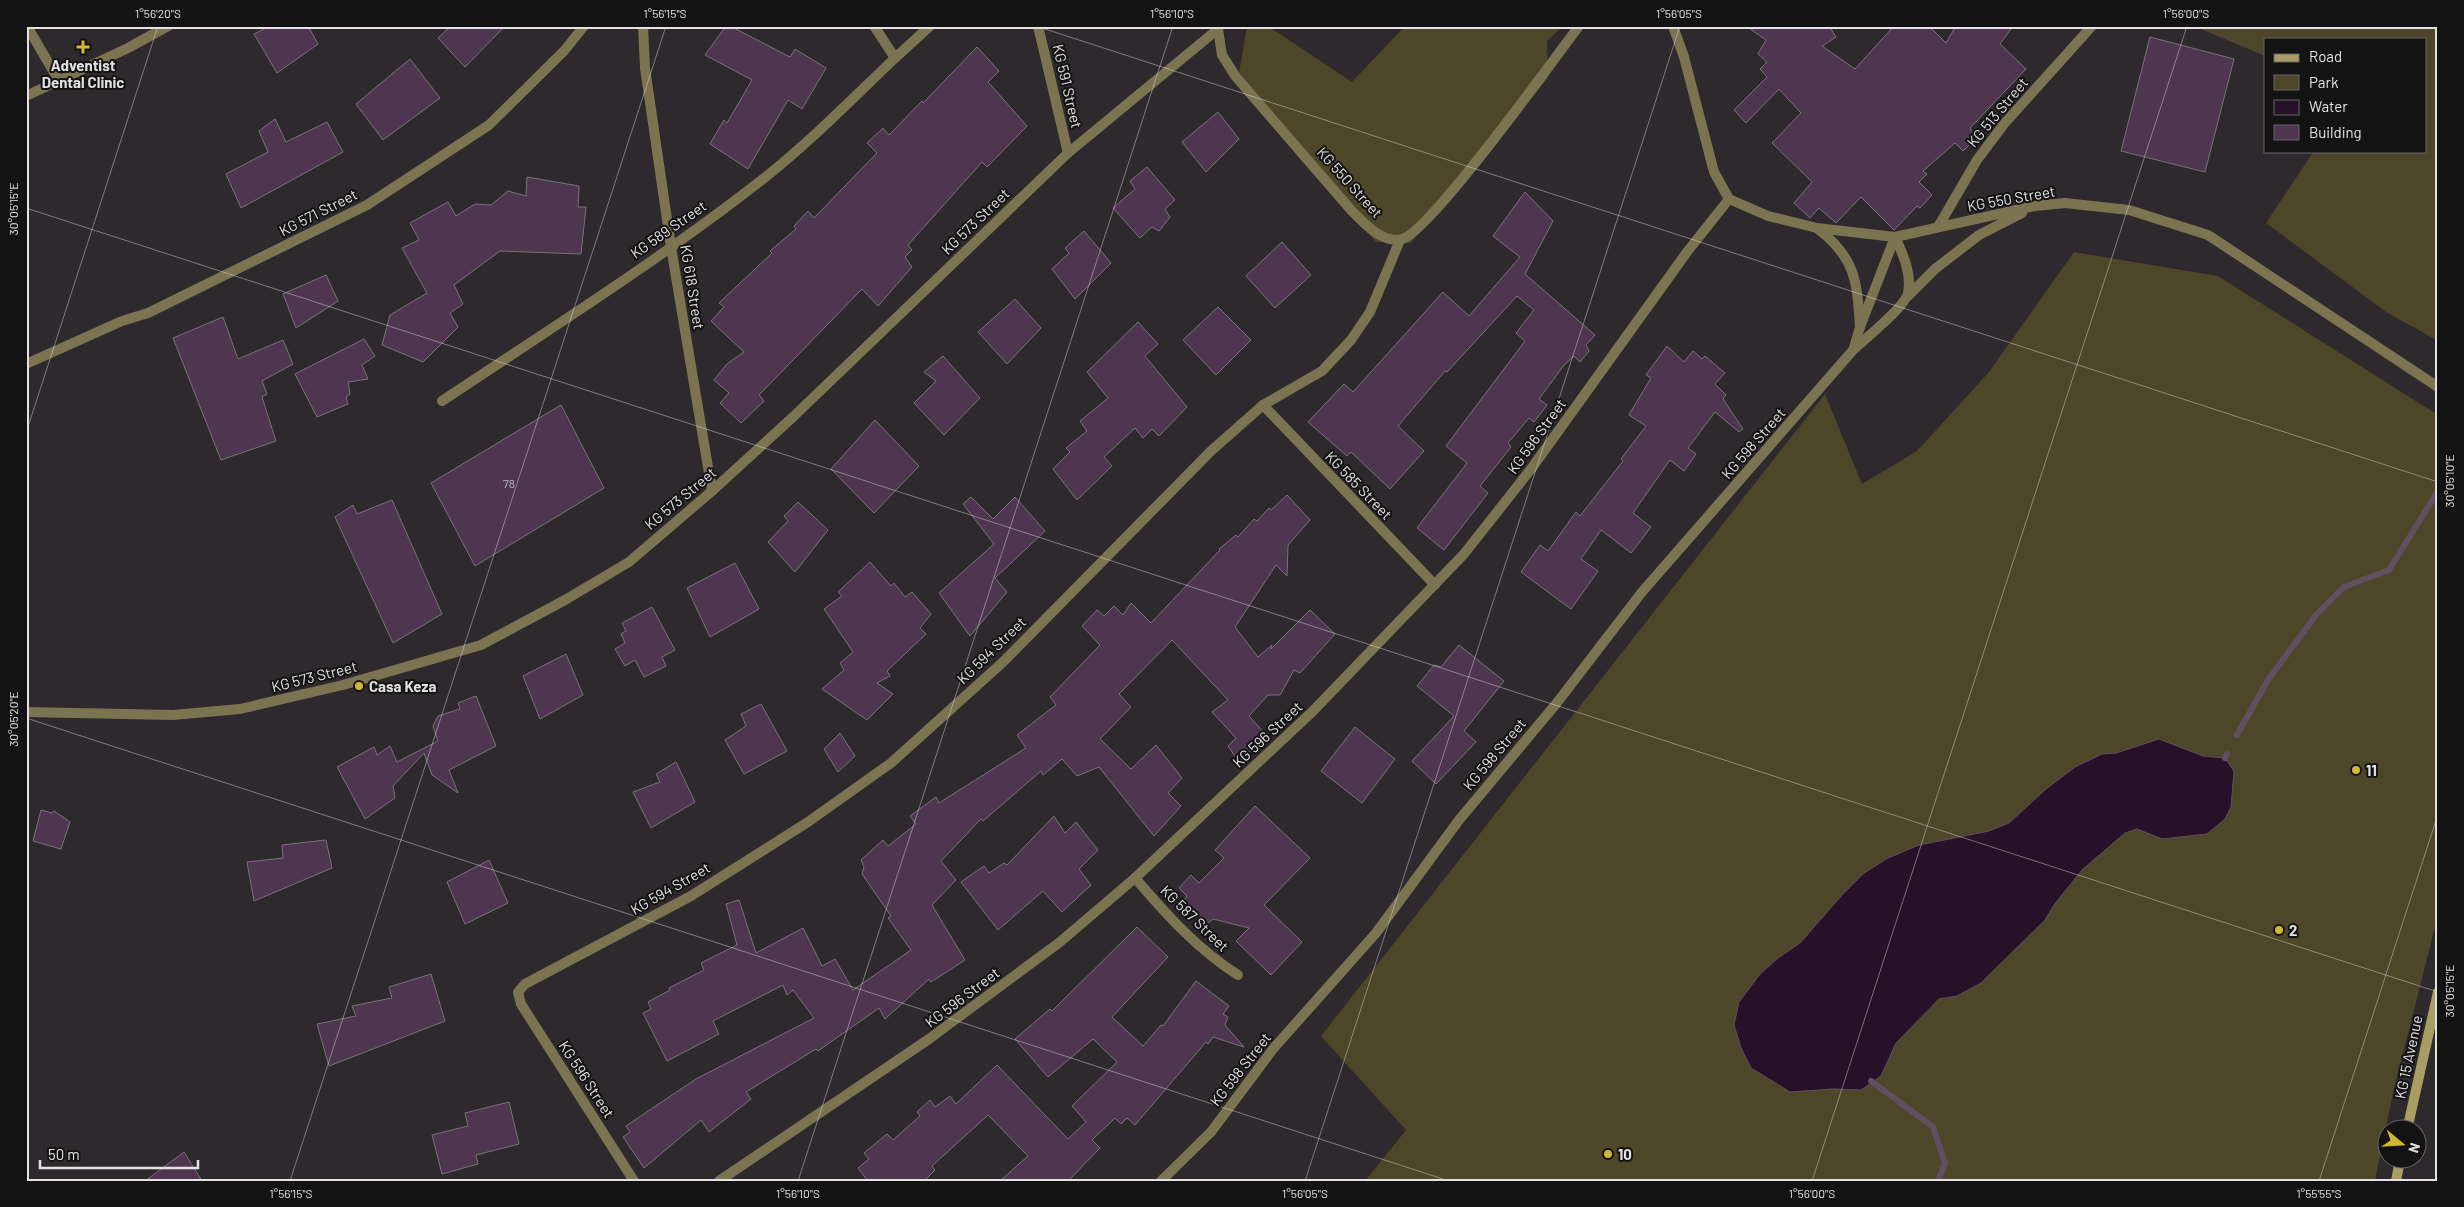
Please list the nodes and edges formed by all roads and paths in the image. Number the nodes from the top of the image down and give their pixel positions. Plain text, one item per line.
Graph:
1 (27, 26) edge
2 (168, 26) edge
3 (584, 26) edge
4 (643, 26) edge
5 (874, 26) edge
6 (930, 26) edge
7 (1038, 26) edge
8 (1579, 26) edge
9 (1673, 26) edge
10 (2092, 26) edge
11 (1219, 28) edge
12 (895, 58) junction
13 (59, 81) junction
14 (26, 96) edge
15 (1068, 152) junction
16 (1729, 199) junction
17 (2035, 206) junction
18 (1938, 227) junction
19 (1817, 228) junction
20 (1895, 237) junction
21 (1400, 240) junction
22 (671, 247) junction
23 (1908, 296) junction
24 (1860, 327) junction
25 (1854, 349) junction
26 (26, 364) edge
27 (2438, 388) edge
28 (442, 401) dead end
29 (1263, 405) junction
30 (712, 491) junction
31 (1435, 585) junction
32 (26, 712) edge
33 (1135, 878) junction
34 (1238, 975) dead end
35 (518, 992) joint
36 (2438, 992) edge
37 (2409, 1120) edge
38 (634, 1181) edge
39 (719, 1181) edge
40 (1162, 1181) edge

1 - 13 street
2 - 13 street
3 - 26 street, KG 571 Street
4 - 22 street, KG 618 Street
5 - 12 street
6 - 12 street
7 - 15 street, KG 591 Street
8 - 21 street
9 - 16 street
10 - 18 street, KG 513 Street
11 - 15 street, KG 573 Street
11 - 21 street, KG 550 Street
12 - 22 street, KG 589 Street
13 - 14 street
15 - 30 street, KG 573 Street
16 - 19 street, KG 550 Street
16 - 31 street, KG 596 Street
17 - 18 street, KG 550 Street
17 - 23 street, KG 598 Street
17 - 27 street, KG 550 Street
18 - 20 street, KG 550 Street
19 - 20 street, KG 550 Street
19 - 24 street
20 - 23 street
20 - 24 street, KG 598 Street
21 - 29 street, KG 594 Street
22 - 28 street, KG 589 Street
22 - 30 street, KG 618 Street
23 - 25 street, KG 598 Street
24 - 25 street, KG 598 Street
25 - 40 street, KG 598 Street
29 - 31 street, KG 585 Street
29 - 35 street, KG 594 Street
30 - 32 street, KG 573 Street
31 - 33 street, KG 596 Street
33 - 34 street, KG 587 Street
33 - 39 street, KG 596 Street
35 - 38 street, KG 596 Street
36 - 37 main road, KG 15 Avenue

